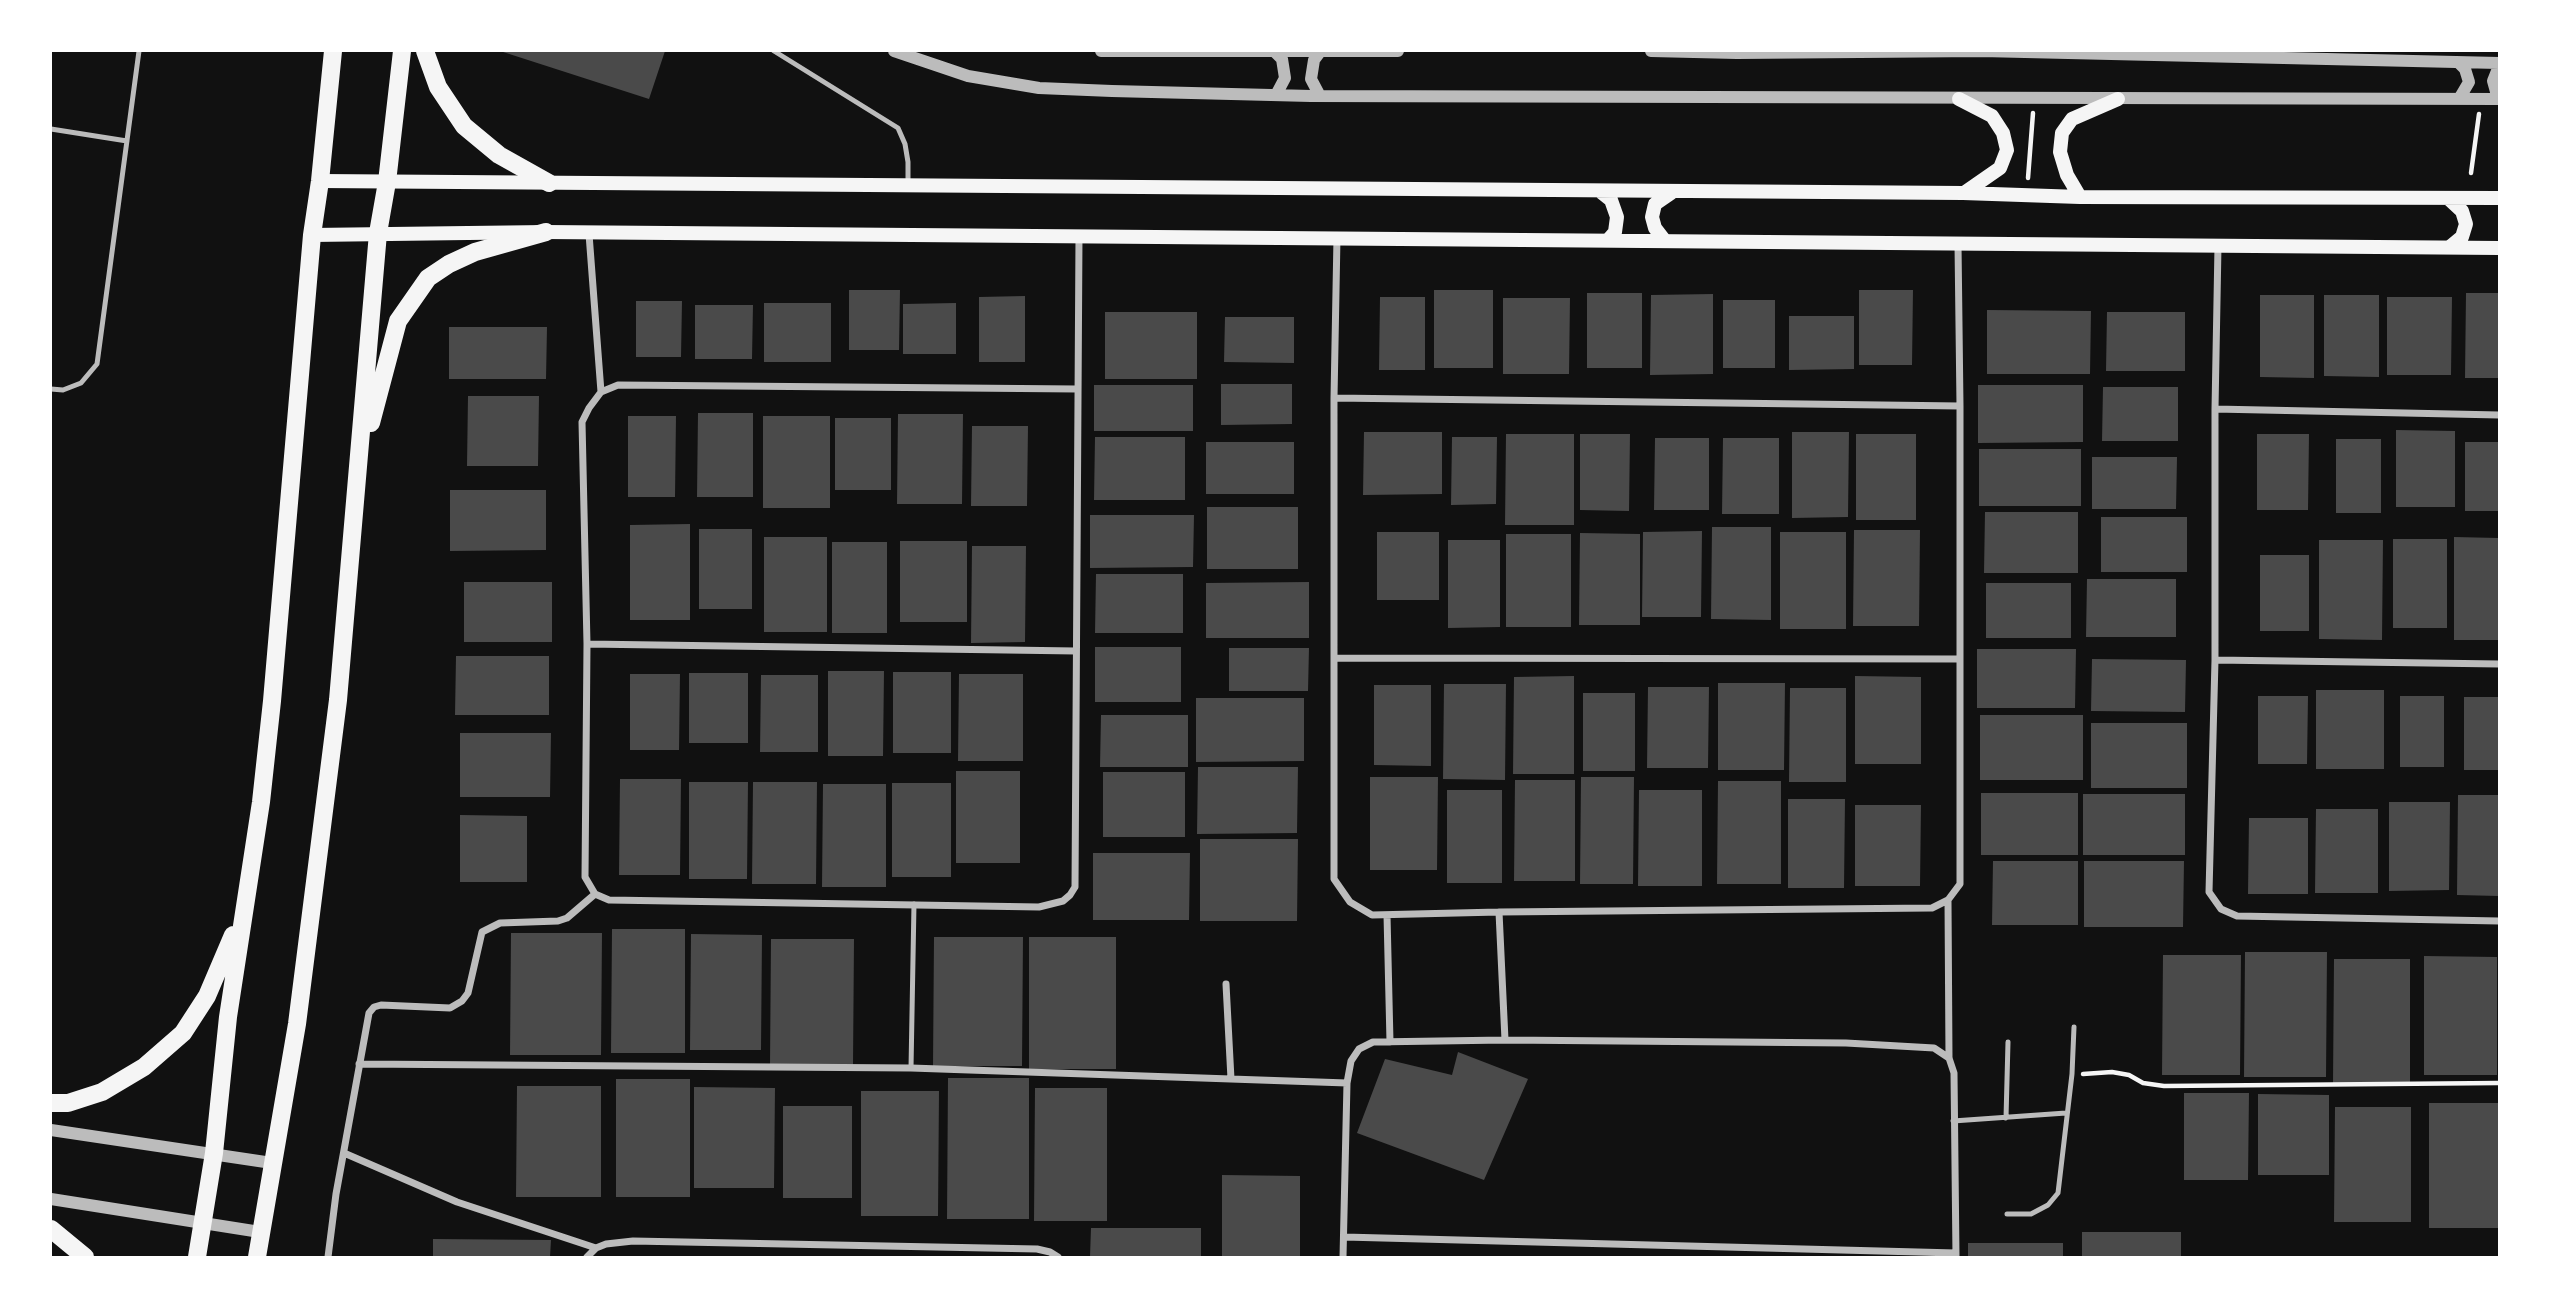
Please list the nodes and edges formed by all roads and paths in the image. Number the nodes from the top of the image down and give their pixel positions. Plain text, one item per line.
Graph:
1 (139, 51) edge
2 (333, 51) edge
3 (402, 51) edge
4 (425, 51) edge
5 (774, 51) edge
6 (894, 51) edge
7 (1101, 51) edge
8 (1398, 51) edge
9 (1651, 51) edge
10 (1982, 51) edge
11 (1275, 52) edge
12 (1320, 52) edge
13 (2459, 63) junction
14 (2499, 65) edge
15 (1276, 95) junction
16 (1320, 96) junction
17 (1959, 99) junction
18 (2034, 99) junction
19 (2118, 99) junction
20 (2459, 99) junction
21 (2481, 99) junction
22 (2499, 99) edge
23 (51, 130) edge
24 (127, 141) junction
25 (2471, 173) dead end
26 (320, 181) junction
27 (387, 181) junction
28 (549, 183) junction
29 (908, 186) junction
30 (1601, 192) junction
31 (1671, 193) junction
32 (1963, 193) junction
33 (2027, 195) junction
34 (2080, 197) junction
35 (2448, 198) junction
36 (2499, 198) edge
37 (545, 232) junction
38 (378, 233) junction
39 (589, 234) junction
40 (312, 235) junction
41 (1079, 237) junction
42 (1337, 237) junction
43 (1608, 240) junction
44 (1665, 241) junction
45 (1958, 244) junction
46 (2218, 245) junction
47 (2450, 247) junction
48 (2499, 248) edge
49 (51, 389) edge
50 (1077, 389) junction
51 (601, 392) junction
52 (1334, 398) junction
53 (1960, 406) junction
54 (2215, 409) junction
55 (2499, 415) edge
56 (356, 485) junction
57 (587, 644) junction
58 (1076, 651) junction
59 (1334, 658) junction
60 (1960, 659) junction
61 (2214, 660) junction
62 (2499, 664) edge
63 (261, 802) junction
64 (595, 894) junction
65 (1948, 900) junction
66 (914, 904) junction
67 (1499, 912) junction
68 (1387, 915) junction
69 (2499, 921) edge
70 (1226, 984) dead end
71 (2074, 1027) dead end
72 (1505, 1040) junction
73 (1390, 1042) junction
74 (2008, 1042) dead end
75 (1949, 1058) junction
76 (359, 1064) junction
77 (911, 1068) junction
78 (2072, 1074) junction
79 (1231, 1079) junction
80 (1347, 1083) junction
81 (2499, 1083) edge
82 (51, 1103) edge
83 (2066, 1114) junction
84 (2006, 1118) junction
85 (1953, 1121) junction
86 (51, 1130) edge
87 (214, 1153) junction
88 (344, 1153) junction
89 (272, 1163) junction
90 (51, 1199) edge
91 (2007, 1214) dead end
92 (203, 1223) junction
93 (51, 1230) edge
94 (260, 1232) junction
95 (1344, 1237) junction
96 (596, 1248) junction
97 (1956, 1255) edge
98 (85, 1257) edge
99 (197, 1257) edge
100 (257, 1257) edge
101 (328, 1257) edge
102 (587, 1257) edge
103 (1058, 1257) edge
104 (1343, 1257) edge

1 - 24 lane
2 - 26 main road
3 - 27 main road
4 - 28 main road
5 - 29 lane
6 - 15 street
7 - 11 street
8 - 12 street
9 - 10 street
10 - 13 street
11 - 12 street
11 - 15 street
12 - 16 street
13 - 14 street
13 - 20 street
14 - 22 street
15 - 16 street
16 - 17 street
17 - 18 street
17 - 32 main road
18 - 19 street
18 - 33 path
19 - 20 street
19 - 34 main road
20 - 21 street
21 - 22 street
21 - 25 path
23 - 24 lane
24 - 49 lane
26 - 27 main road
26 - 40 main road
27 - 28 main road
27 - 38 main road
28 - 29 main road
29 - 30 main road
30 - 31 main road
30 - 43 main road
31 - 32 main road
31 - 44 main road
32 - 33 main road
33 - 34 main road
34 - 35 main road
35 - 36 main road
35 - 47 main road
37 - 38 main road
37 - 39 main road
37 - 56 main road
38 - 40 main road
38 - 56 main road
39 - 41 main road
39 - 51 street
40 - 63 main road
41 - 42 main road
41 - 50 street
42 - 43 main road
42 - 52 street
43 - 44 main road
44 - 45 main road
45 - 46 main road
45 - 53 street
46 - 47 main road
46 - 54 street
47 - 48 main road
50 - 51 street
50 - 58 street
51 - 57 street
52 - 53 street
52 - 59 street
53 - 60 street
54 - 55 street
54 - 61 street
56 - 89 main road
57 - 58 street
57 - 64 street
58 - 66 street
59 - 60 street
59 - 68 street
60 - 65 street
61 - 62 street
61 - 69 street
63 - 82 main road
63 - 87 main road
64 - 66 street
64 - 76 street
65 - 67 street
65 - 75 street
66 - 77 lane
67 - 68 street
67 - 72 street
68 - 73 street
70 - 79 street
71 - 78 lane
72 - 73 street
72 - 75 street
73 - 80 street
74 - 84 lane
75 - 85 street
76 - 77 street
76 - 88 street
77 - 79 street
78 - 81 path
78 - 83 lane
79 - 80 street
80 - 95 street
83 - 84 lane
83 - 91 lane
84 - 85 lane
85 - 97 street
86 - 87 street
87 - 89 street
87 - 92 main road
88 - 96 street
88 - 101 street
89 - 94 main road
90 - 92 street
92 - 94 street
92 - 99 main road
93 - 98 main road
94 - 100 main road
95 - 97 street
95 - 104 street
96 - 102 street
96 - 103 street

